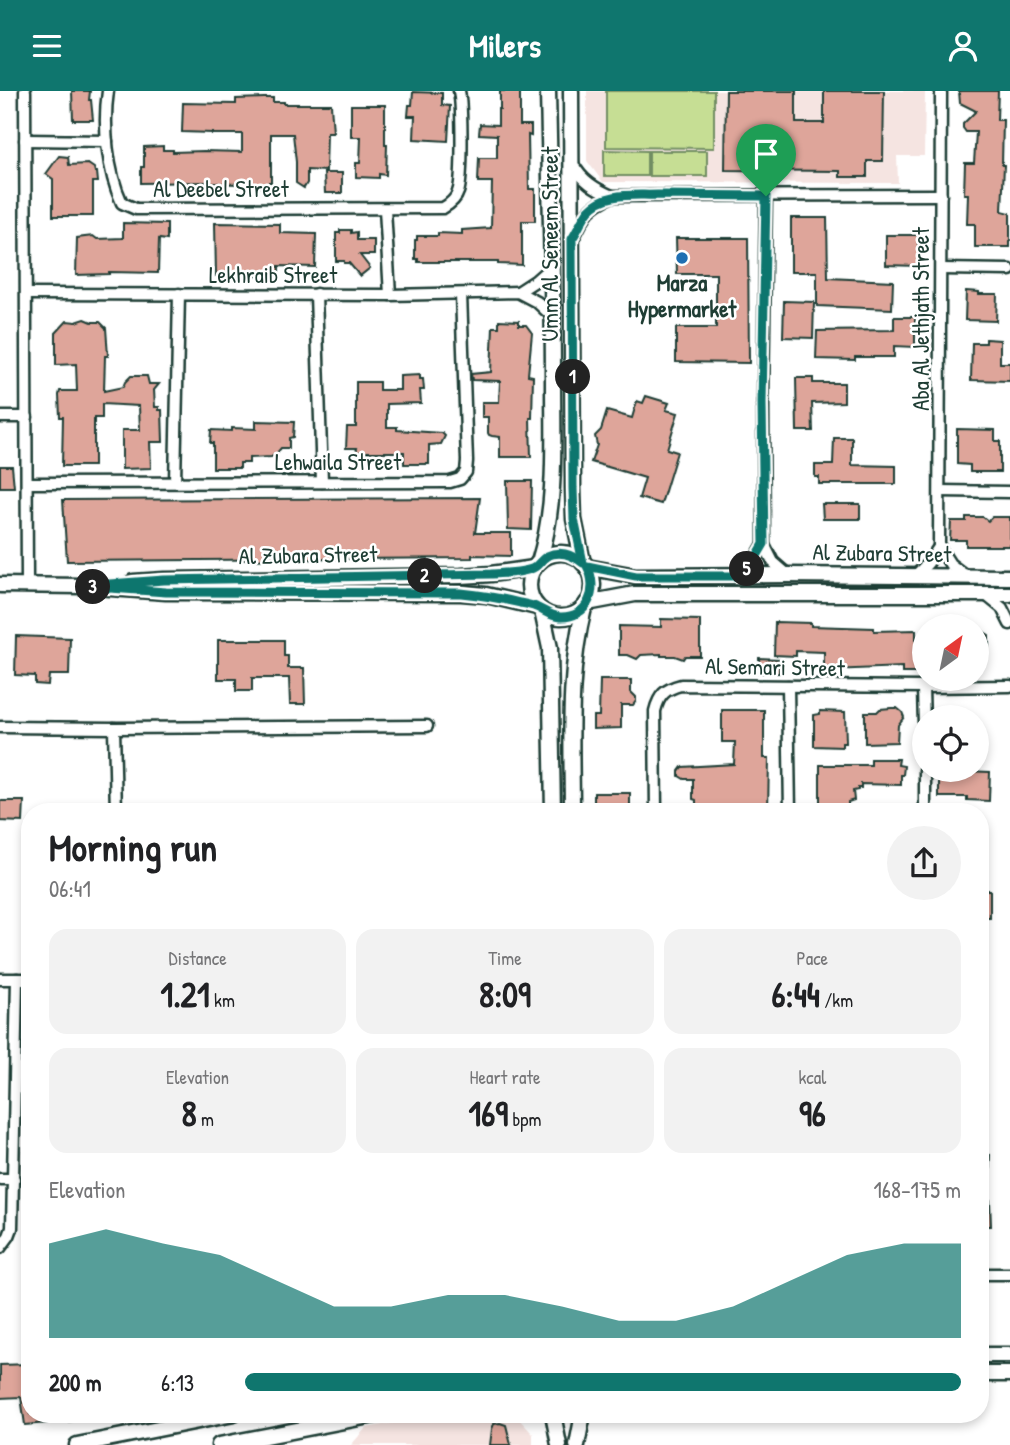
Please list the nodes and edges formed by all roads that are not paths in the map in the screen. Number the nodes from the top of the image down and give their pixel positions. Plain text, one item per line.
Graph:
1 (25, 91) edge
2 (108, 91) edge
3 (459, 91) edge
4 (548, 91) edge
5 (571, 91) edge
6 (941, 91) edge
7 (25, 140) junction
8 (107, 141) junction
9 (572, 162) junction
10 (941, 195) junction
11 (612, 196) junction
12 (766, 196) junction
13 (385, 209) junction
14 (572, 239) junction
15 (552, 266) junction
16 (941, 269) junction
17 (1010, 270) edge
18 (519, 292) junction
19 (27, 294) junction
20 (179, 294) junction
21 (316, 294) junction
22 (461, 294) junction
23 (390, 295) junction
24 (553, 317) junction
25 (0, 417) edge
26 (27, 417) junction
27 (176, 482) junction
28 (322, 482) junction
29 (27, 483) junction
30 (940, 491) junction
31 (1010, 492) edge
32 (764, 544) junction
33 (939, 547) junction
34 (537, 565) junction
35 (585, 565) junction
36 (788, 575) junction
37 (739, 576) junction
38 (915, 576) junction
39 (966, 577) junction
40 (1010, 577) edge
41 (0, 585) edge
42 (27, 585) junction
43 (82, 586) junction
44 (986, 594) junction
45 (1010, 594) edge
46 (586, 606) junction
47 (540, 609) junction
48 (1010, 624) edge
49 (788, 686) junction
50 (989, 686) edge
51 (1010, 686) edge
52 (912, 687) edge
53 (427, 726) dead end
54 (0, 727) edge
55 (114, 728) junction
56 (925, 782) edge
57 (116, 803) edge
58 (552, 803) edge
59 (572, 803) edge
60 (656, 803) edge
61 (790, 803) edge
62 (925, 803) edge
63 (0, 979) edge
64 (17, 979) junction
65 (21, 979) edge
66 (0, 1179) edge
67 (14, 1179) junction
68 (0, 1248) edge
69 (989, 1274) edge
70 (1010, 1274) edge
71 (989, 1355) edge
72 (1010, 1355) edge
73 (989, 1374) edge
74 (1010, 1374) edge
75 (178, 1423) edge
76 (333, 1423) edge
77 (555, 1423) edge
78 (581, 1423) edge
79 (77, 1445) edge
80 (219, 1445) edge
81 (559, 1445) edge
82 (577, 1445) edge

1 - 7 street
2 - 8 street, Al Deebel Street
3 - 13 street, Al Deebel Street
4 - 15 main road, Umm Al Seneem Street
5 - 9 main road, Umm Al Seneem Street
6 - 10 street, Aba Al Jethjath Street
7 - 8 street
7 - 19 street
8 - 13 street, Al Deebel Street
9 - 11 street
9 - 14 main road, Umm Al Seneem Street
10 - 12 street
10 - 16 street, Aba Al Jethjath Street
11 - 12 street
11 - 14 street
12 - 32 street
13 - 23 street
14 - 35 main road, Umm Al Seneem Street
15 - 18 street
15 - 24 main road, Umm Al Seneem Street
16 - 17 street
16 - 30 street, Aba Al Jethjath Street
18 - 22 street, Lekhraib Street
18 - 24 street
19 - 20 street, Lekhraib Street
19 - 26 street
20 - 21 street, Lekhraib Street
20 - 27 street
21 - 23 street, Lekhraib Street
21 - 28 street
22 - 23 street, Lekhraib Street
22 - 28 street, Lehwaila Street
24 - 34 main road, Umm Al Seneem Street
25 - 26 street
26 - 29 street
27 - 28 street, Lehwaila Street
27 - 29 street, Lehwaila Street
29 - 42 street
30 - 31 street
30 - 33 street, Aba Al Jethjath Street
32 - 36 street
32 - 37 street
33 - 38 street
33 - 39 street
34 - 35 main road
34 - 43 main road, Al Zubara Street
34 - 47 main road
35 - 37 main road, Al Zubara Street
35 - 46 main road
36 - 37 main road, Al Zubara Street
36 - 38 main road, Al Zubara Street
38 - 39 main road, Al Zubara Street
39 - 40 main road, Al Zubara Street
41 - 42 main road, Al Zubara Street
42 - 43 main road, Al Zubara Street
43 - 47 main road, Al Zubara Street
44 - 45 main road, Al Zubara Street
44 - 46 main road, Al Zubara Street
44 - 48 street
46 - 47 main road
46 - 59 main road
47 - 58 main road
49 - 52 street, Al Semari Street
49 - 60 street, Al Semari Street
49 - 61 street
50 - 51 street, Al Semari Street
53 - 55 street
54 - 55 street
55 - 57 street
56 - 62 street
63 - 64 street
64 - 65 street
64 - 67 street
66 - 67 street
67 - 68 street
69 - 70 street
71 - 72 main road
73 - 74 main road
75 - 79 main road
76 - 80 main road
77 - 81 main road
78 - 82 main road

